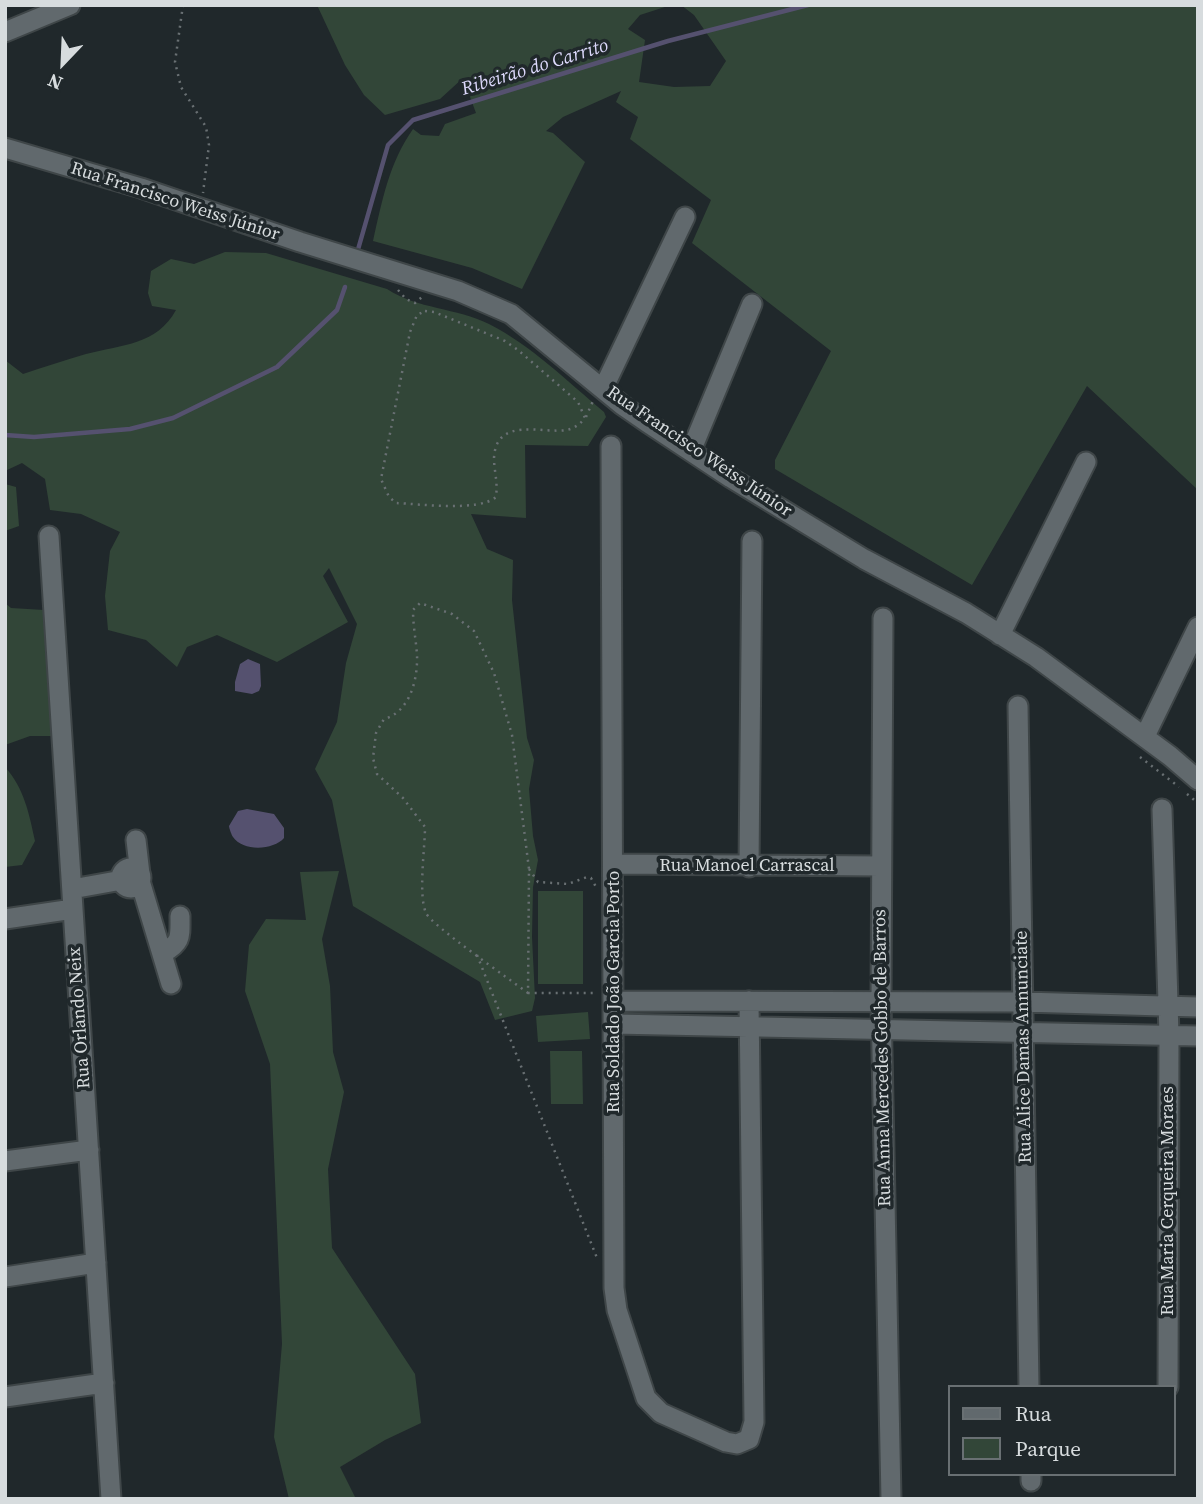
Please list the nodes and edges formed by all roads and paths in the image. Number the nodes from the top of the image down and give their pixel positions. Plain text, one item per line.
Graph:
1 (70, 5) edge
2 (183, 5) edge
3 (5, 32) edge
4 (5, 148) edge
5 (201, 209) junction
6 (685, 217) dead end
7 (422, 297) joint
8 (752, 304) dead end
9 (466, 326) joint
10 (603, 389) junction
11 (611, 446) dead end
12 (691, 451) junction
13 (1086, 462) dead end
14 (49, 536) dead end
15 (752, 541) dead end
16 (883, 618) dead end
17 (1198, 627) edge
18 (1000, 635) junction
19 (1018, 706) dead end
20 (1145, 736) junction
21 (1198, 780) edge
22 (1162, 810) dead end
23 (136, 840) dead end
24 (614, 864) junction
25 (881, 866) junction
26 (749, 867) junction
27 (529, 869) junction
28 (134, 878) junction
29 (602, 896) dead end
30 (73, 899) junction
31 (180, 916) dead end
32 (5, 919) edge
33 (163, 953) junction
34 (477, 955) junction
35 (171, 984) dead end
36 (528, 993) junction
37 (614, 997) junction
38 (749, 1002) junction
39 (881, 1002) junction
40 (1023, 1002) junction
41 (1196, 1007) edge
42 (1168, 1011) junction
43 (614, 1024) junction
44 (749, 1026) junction
45 (882, 1029) junction
46 (1024, 1032) junction
47 (1168, 1035) junction
48 (1197, 1036) edge
49 (89, 1150) junction
50 (5, 1161) edge
51 (597, 1259) dead end
52 (96, 1263) junction
53 (5, 1277) edge
54 (104, 1383) junction
55 (1029, 1385) edge
56 (1168, 1385) edge
57 (5, 1397) edge
58 (111, 1499) edge
59 (891, 1499) edge

1 - 3 street
2 - 5 path
4 - 5 street, Rua Francisco Weiss Júnior
5 - 10 street, Rua Francisco Weiss Júnior
6 - 10 street
7 - 7 path
8 - 12 street
9 - 9 path
10 - 12 street, Rua Francisco Weiss Júnior
11 - 24 street, Rua Soldado João Garcia Porto
12 - 18 street, Rua Francisco Weiss Júnior
13 - 18 street
14 - 30 street, Rua Orlando Neix
15 - 26 street
16 - 25 street, Rua Anna Mercedes Gobbo de Barros
17 - 20 street
18 - 20 street, Rua Francisco Weiss Júnior
19 - 40 street, Rua Alice Damas Annunciate
20 - 21 street, Rua Francisco Weiss Júnior
22 - 42 street
23 - 28 street
24 - 26 street, Rua Manoel Carrascal
24 - 37 street, Rua Soldado João Garcia Porto
25 - 26 street, Rua Manoel Carrascal
25 - 39 street, Rua Anna Mercedes Gobbo de Barros
27 - 29 path
27 - 34 path
27 - 36 path
28 - 30 street
28 - 33 street
30 - 32 street
30 - 49 street, Rua Orlando Neix
31 - 33 street
33 - 35 street
34 - 36 path
34 - 51 path
36 - 37 path
37 - 38 street
37 - 43 street, Rua Soldado João Garcia Porto
38 - 39 street
38 - 44 street
39 - 40 street
39 - 45 street, Rua Anna Mercedes Gobbo de Barros
40 - 42 street
40 - 46 street, Rua Alice Damas Annunciate
41 - 42 street
41 - 48 street
42 - 47 street, Rua Maria Cerqueira Moraes
43 - 44 street
43 - 44 street, Rua Soldado João Garcia Porto
44 - 45 street
45 - 46 street
45 - 59 street, Rua Anna Mercedes Gobbo de Barros
46 - 47 street
46 - 55 street, Rua Alice Damas Annunciate
47 - 48 street
47 - 56 street, Rua Maria Cerqueira Moraes
49 - 50 street
49 - 52 street, Rua Orlando Neix
52 - 53 street
52 - 54 street, Rua Orlando Neix
54 - 57 street
54 - 58 street, Rua Orlando Neix

